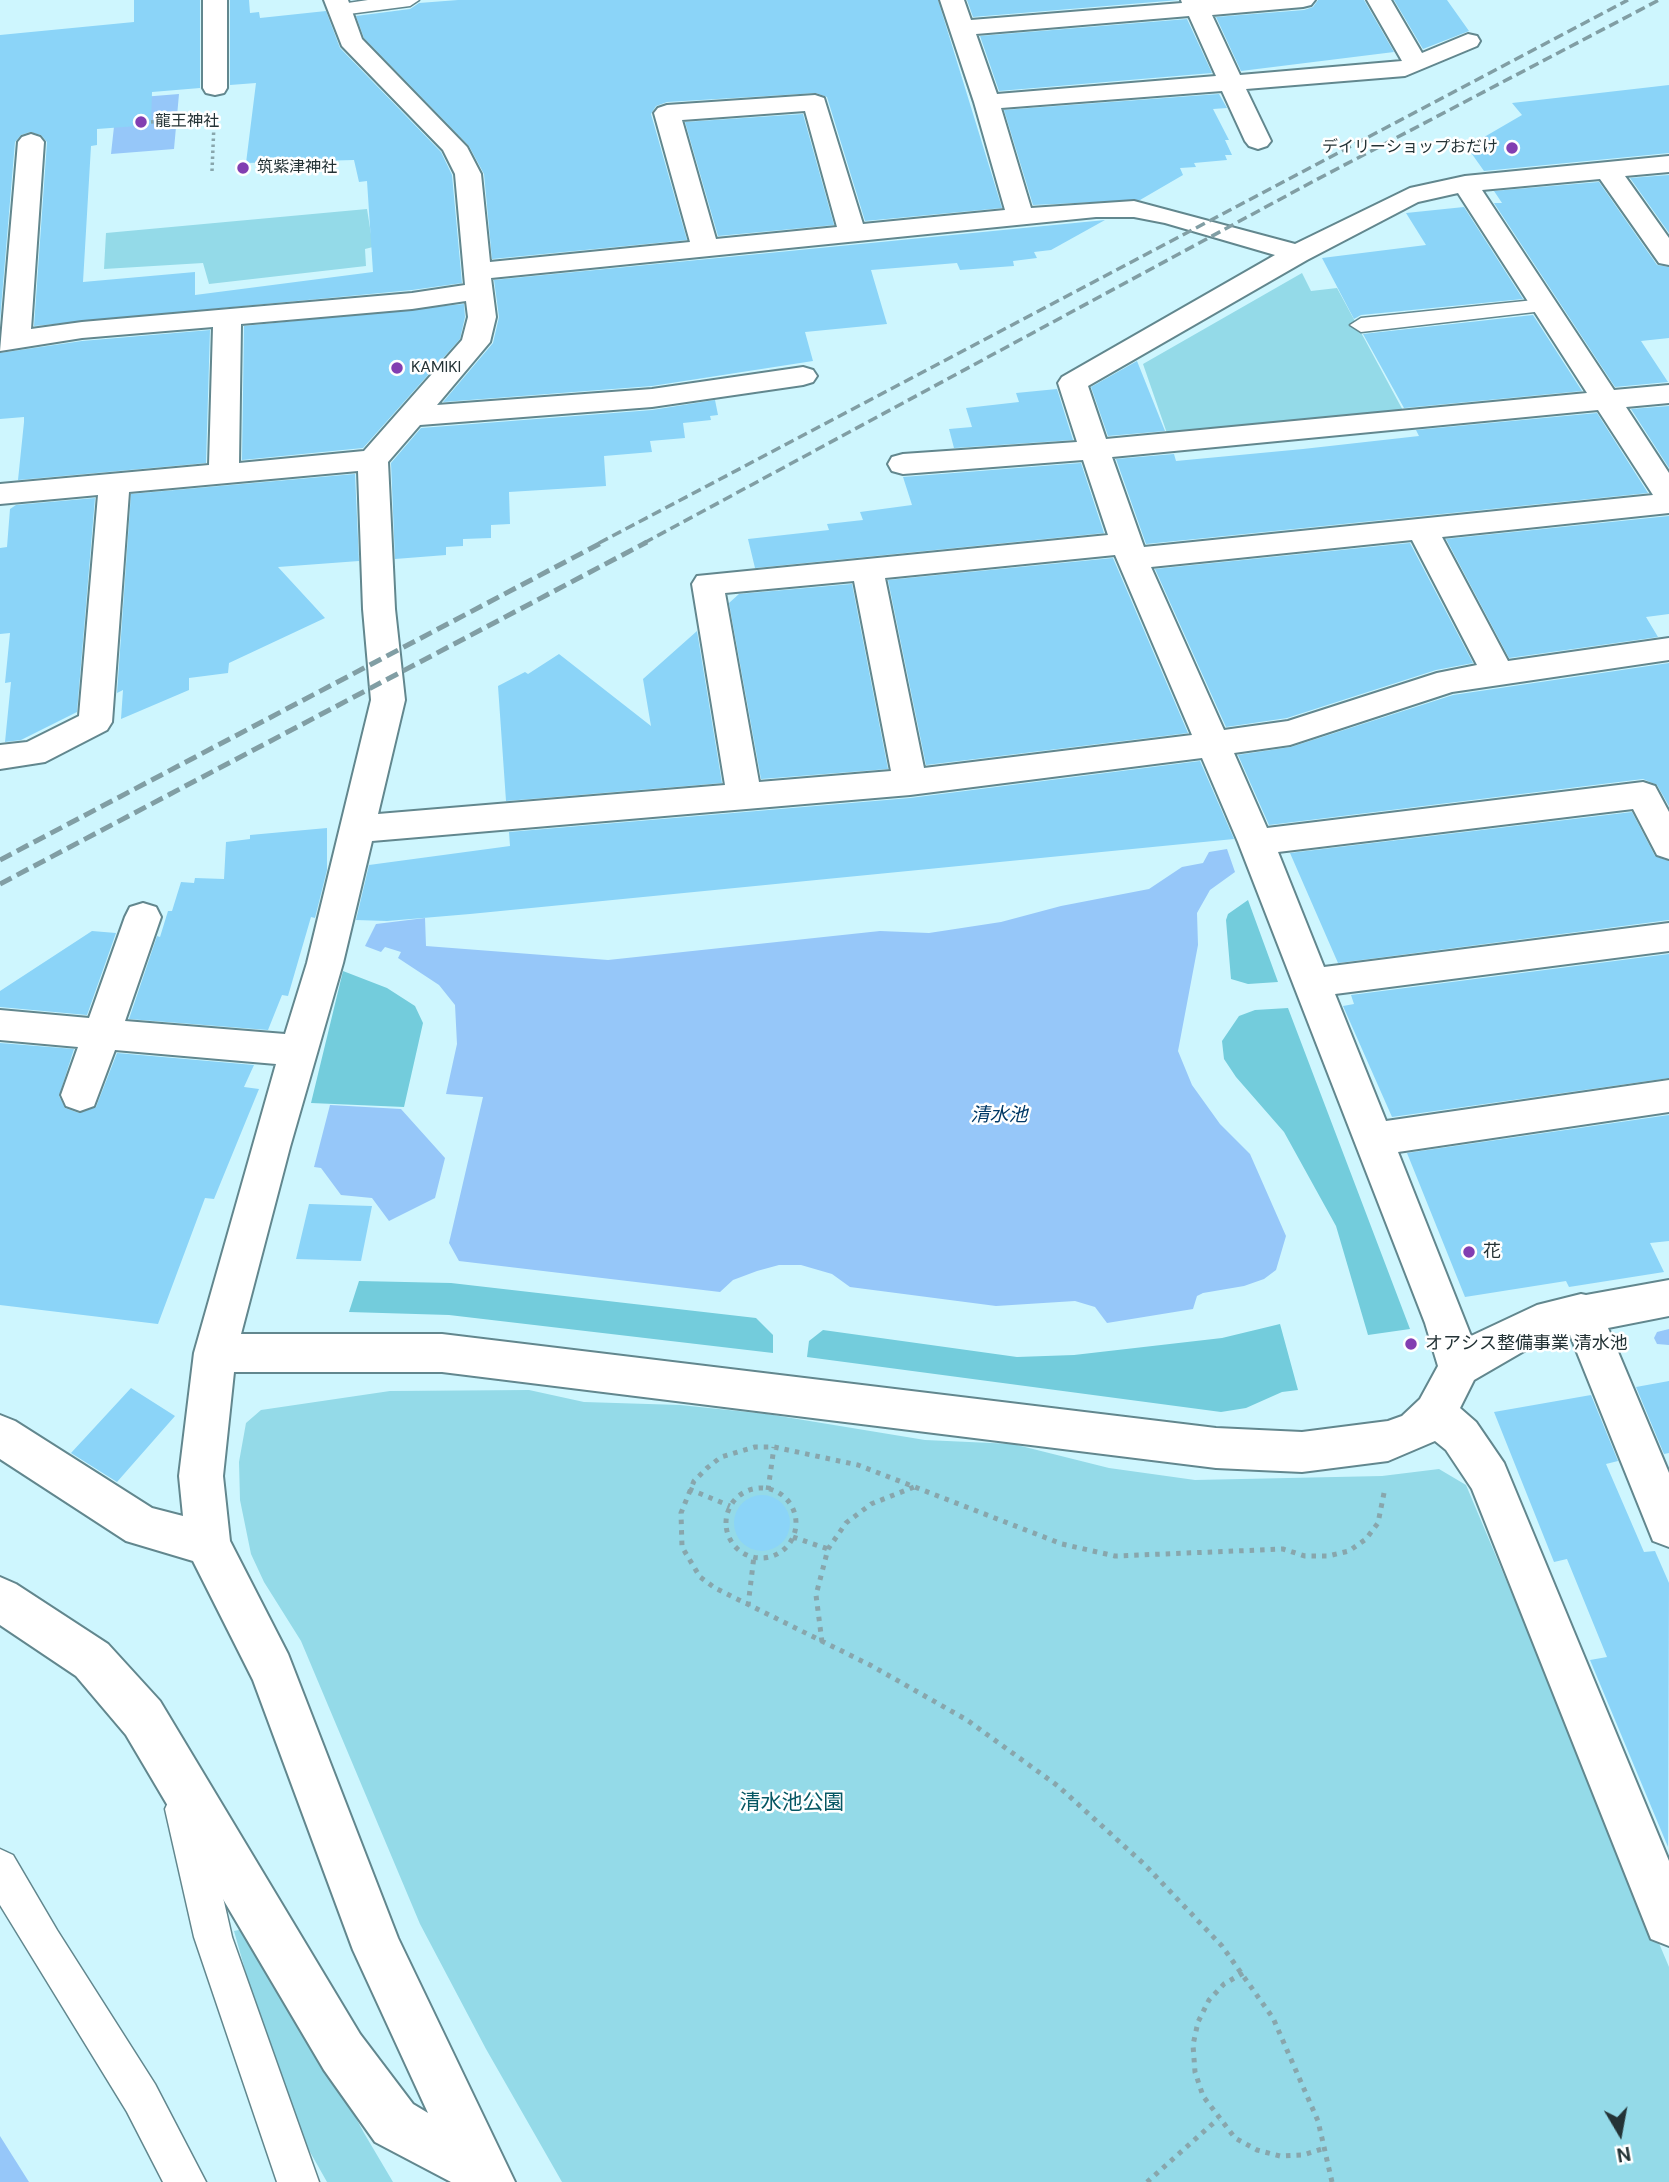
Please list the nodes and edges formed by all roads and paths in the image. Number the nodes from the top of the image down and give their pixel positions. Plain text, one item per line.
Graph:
1 (215, 0) edge
2 (410, 0) edge
3 (952, 0) edge
4 (1303, 0) edge
5 (1379, 0) edge
6 (339, 4) edge
7 (1195, 5) edge
8 (960, 28) junction
9 (1468, 41) dead end
10 (1416, 64) junction
11 (1228, 81) junction
12 (215, 88) joint
13 (987, 102) junction
14 (176, 120) dead end
15 (154, 121) dead end
16 (1258, 141) dead end
17 (31, 142) dead end
18 (1669, 164) edge
19 (212, 171) dead end
20 (1608, 171) junction
21 (28, 176) junction
22 (0, 179) edge
23 (1465, 184) junction
24 (1020, 217) junction
25 (852, 233) junction
26 (705, 248) junction
27 (1297, 254) junction
28 (1669, 257) edge
29 (10, 258) edge
30 (477, 281) junction
31 (1544, 305) junction
32 (227, 319) junction
33 (1362, 325) dead end
34 (8, 341) edge
35 (803, 376) dead end
36 (1669, 394) edge
37 (1606, 400) junction
38 (412, 415) junction
39 (1092, 450) junction
40 (373, 460) junction
41 (904, 464) dead end
42 (224, 474) junction
43 (114, 484) junction
44 (0, 494) edge
45 (1669, 496) edge
46 (1669, 503) edge
47 (1422, 529) junction
48 (1129, 551) junction
49 (868, 569) junction
50 (1669, 649) edge
51 (1498, 674) junction
52 (1214, 744) junction
53 (0, 757) edge
54 (910, 782) junction
55 (744, 797) junction
56 (358, 829) junction
57 (1256, 842) junction
58 (1669, 846) edge
59 (143, 917) dead end
60 (1669, 937) edge
61 (1310, 983) junction
62 (0, 1025) edge
63 (100, 1032) junction
64 (299, 1051) junction
65 (80, 1095) dead end
66 (1669, 1096) edge
67 (1373, 1139) junction
68 (1669, 1298) edge
69 (1581, 1312) junction
70 (215, 1353) junction
71 (1459, 1367) junction
72 (1435, 1413) junction
73 (0, 1435) edge
74 (1388, 1441) junction
75 (774, 1447) junction
76 (916, 1486) junction
77 (690, 1489) junction
78 (768, 1490) junction
79 (730, 1506) junction
80 (1669, 1526) edge
81 (793, 1537) junction
82 (208, 1544) junction
83 (828, 1549) junction
84 (754, 1556) junction
85 (0, 1598) edge
86 (748, 1606) junction
87 (822, 1642) junction
88 (177, 1778) junction
89 (0, 1868) edge
90 (1665, 1905) edge
91 (1243, 1973) junction
92 (1218, 2119) junction
93 (1325, 2148) junction
94 (484, 2176) edge
95 (185, 2182) edge
96 (298, 2182) edge
97 (1147, 2182) edge
98 (1332, 2182) edge

1 - 12 street
2 - 6 lane
3 - 8 street
4 - 7 street
5 - 10 street
6 - 30 street
7 - 8 street
7 - 11 street
8 - 13 street
9 - 10 street
10 - 11 street
11 - 13 street
11 - 16 street
12 - 19 path
13 - 24 street
14 - 15 path
17 - 21 street
18 - 20 street
20 - 23 street
20 - 28 street
21 - 22 street
21 - 29 street
23 - 27 street
23 - 31 street
24 - 25 street
24 - 27 street
25 - 26 street
25 - 26 street
26 - 30 street
27 - 39 street
29 - 34 street
30 - 32 street
30 - 38 street
31 - 33 lane
31 - 37 street
32 - 34 street
32 - 42 street
35 - 38 street
36 - 37 street
37 - 39 street
37 - 45 street
38 - 40 street
39 - 41 street
39 - 48 street
40 - 42 street
40 - 56 street
42 - 43 street
43 - 44 street
43 - 53 street
46 - 47 street
47 - 48 street
47 - 51 street
48 - 49 street
48 - 52 street
49 - 54 street
49 - 55 street
50 - 51 street
51 - 52 street
52 - 54 street
52 - 57 street
54 - 55 street
55 - 56 street
56 - 64 street
57 - 58 street
57 - 61 street
59 - 63 street
60 - 61 street
61 - 67 street
62 - 63 street
63 - 64 street
63 - 65 street
64 - 70 street
66 - 67 street
67 - 71 street
68 - 69 street
69 - 71 street
69 - 80 street
70 - 74 street
70 - 82 street
71 - 72 street
72 - 74 street
72 - 90 street
73 - 82 street
74 - 76 path
75 - 76 path
75 - 77 path
75 - 78 path
76 - 83 path
77 - 79 path
77 - 86 path
78 - 79 path
78 - 81 path
79 - 84 path
81 - 83 path
81 - 84 path
82 - 94 street
83 - 87 path
84 - 86 path
85 - 88 street
86 - 87 path
87 - 91 path
88 - 94 street
88 - 96 lane
89 - 95 lane
91 - 92 path
91 - 93 path
92 - 93 path
92 - 97 path
93 - 98 path

